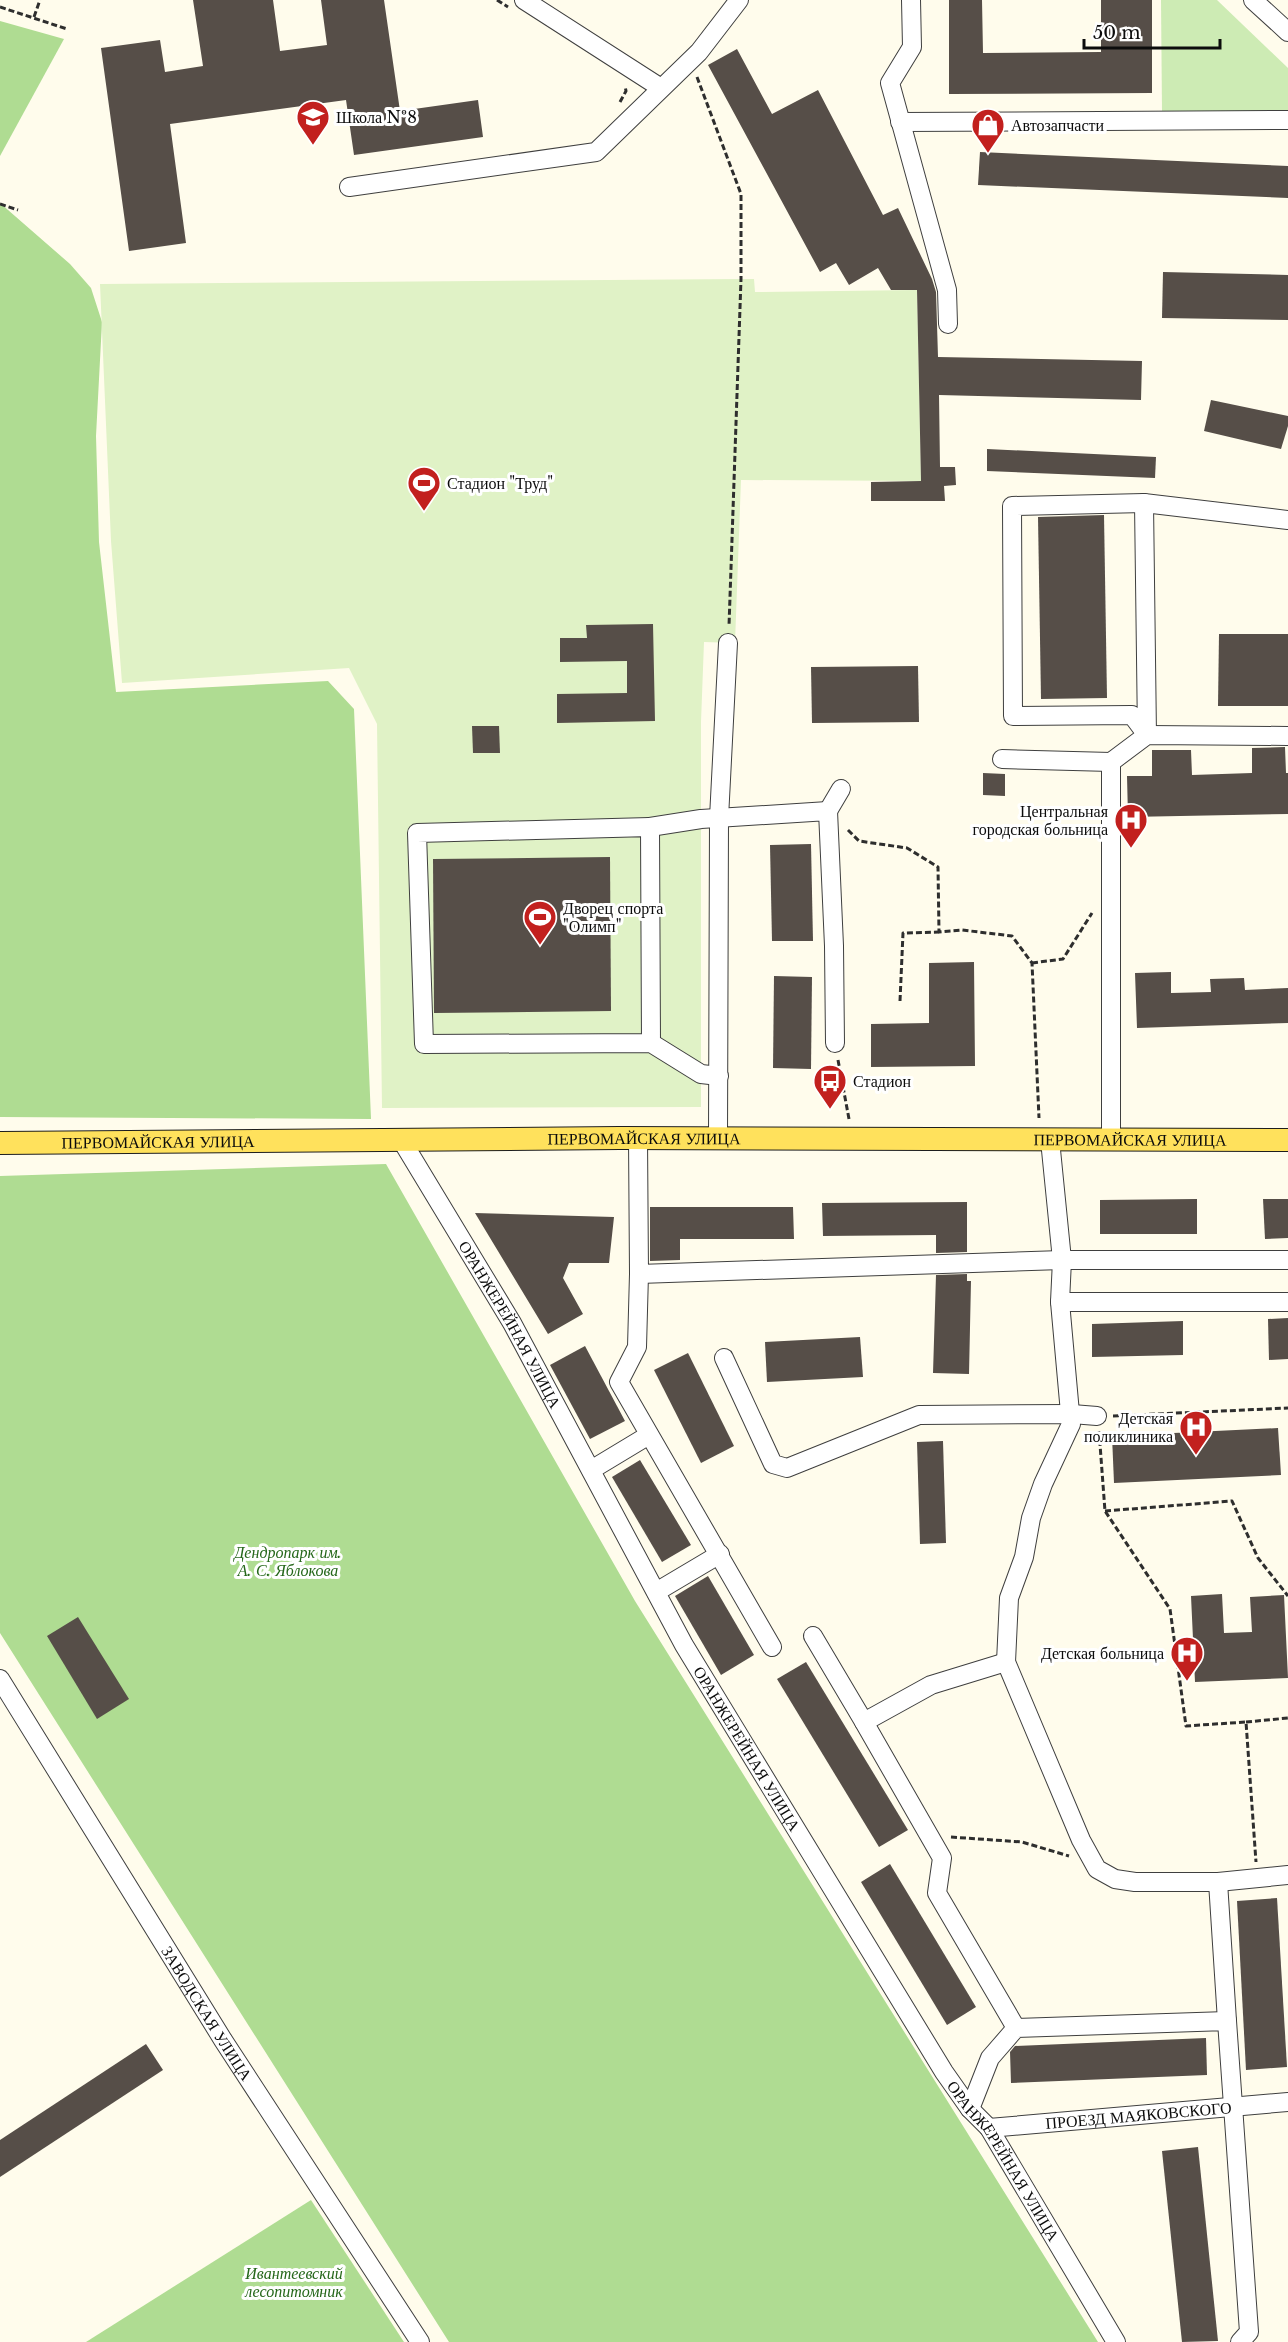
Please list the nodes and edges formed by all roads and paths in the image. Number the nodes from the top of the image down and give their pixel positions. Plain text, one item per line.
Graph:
1 (40, 0) edge
2 (497, 0) edge
3 (739, 0) edge
4 (911, 0) edge
5 (1253, 0) edge
6 (518, 5) edge
7 (0, 7) edge
8 (34, 17) junction
9 (67, 29) dead end
10 (1288, 32) edge
11 (691, 61) junction
12 (624, 84) dead end
13 (662, 88) junction
14 (619, 103) dead end
15 (1288, 120) edge
16 (900, 122) junction
17 (349, 187) dead end
18 (0, 204) edge
19 (18, 210) dead end
20 (948, 324) dead end
21 (1144, 503) junction
22 (1288, 520) edge
23 (728, 643) joint
24 (1147, 735) junction
25 (1288, 736) edge
26 (1002, 759) dead end
27 (1111, 762) junction
28 (841, 789) dead end
29 (828, 811) junction
30 (719, 818) junction
31 (650, 827) junction
32 (1093, 912) dead end
33 (939, 932) junction
34 (1032, 963) junction
35 (900, 1001) dead end
36 (651, 1042) junction
37 (835, 1043) joint
38 (719, 1076) junction
39 (1040, 1118) dead end
40 (638, 1138) junction
41 (718, 1138) junction
42 (864, 1139) junction
43 (1050, 1140) junction
44 (1111, 1140) junction
45 (1288, 1140) edge
46 (402, 1141) junction
47 (0, 1143) edge
48 (1062, 1260) junction
49 (1288, 1260) edge
50 (639, 1274) junction
51 (1060, 1302) junction
52 (1288, 1302) edge
53 (724, 1358) dead end
54 (1288, 1408) edge
55 (1072, 1414) junction
56 (1097, 1416) junction
57 (650, 1435) junction
58 (591, 1470) junction
59 (1105, 1510) junction
60 (720, 1554) junction
61 (656, 1592) junction
62 (1288, 1596) edge
63 (813, 1636) dead end
64 (772, 1647) dead end
65 (1006, 1662) junction
66 (0, 1679) edge
67 (1288, 1718) edge
68 (864, 1722) junction
69 (1246, 1722) junction
70 (1256, 1862) dead end
71 (1288, 1875) edge
72 (1218, 1882) junction
73 (1227, 2021) junction
74 (1016, 2028) junction
75 (1288, 2102) edge
76 (1233, 2106) junction
77 (970, 2109) junction
78 (989, 2128) junction
79 (420, 2342) edge
80 (1116, 2342) edge
81 (1240, 2342) edge

1 - 8 path
2 - 6 path
3 - 11 street
4 - 16 street
5 - 10 street
6 - 13 street
7 - 8 path
8 - 9 path
11 - 13 street
11 - 23 path
12 - 14 path
13 - 17 street
15 - 16 street
16 - 20 street
18 - 19 path
21 - 22 street
21 - 24 street
21 - 24 street
23 - 30 street
24 - 25 street
24 - 27 street
26 - 27 street
27 - 44 street
28 - 29 street
29 - 30 street
29 - 33 path
29 - 37 street
30 - 31 street
30 - 38 street
31 - 36 street
31 - 36 street
32 - 34 path
33 - 34 path
33 - 35 path
34 - 39 path
36 - 38 street
37 - 42 path
38 - 41 street
40 - 41 main road, ПЕРВОМАЙСКАЯ УЛИЦА
40 - 46 main road, ПЕРВОМАЙСКАЯ УЛИЦА
40 - 50 street
41 - 42 main road, ПЕРВОМАЙСКАЯ УЛИЦА
42 - 43 main road, ПЕРВОМАЙСКАЯ УЛИЦА
43 - 44 main road, ПЕРВОМАЙСКАЯ УЛИЦА
43 - 48 street
44 - 45 main road, ПЕРВОМАЙСКАЯ УЛИЦА
46 - 47 main road, ПЕРВОМАЙСКАЯ УЛИЦА
46 - 58 street, ОРАНЖЕРЕЙНАЯ УЛИЦА
48 - 49 street
48 - 50 street
48 - 51 street
50 - 57 street
51 - 52 street
51 - 55 street
53 - 55 street
54 - 56 path
55 - 56 street
55 - 65 street
56 - 59 path
57 - 58 street
57 - 60 street
58 - 61 street, ОРАНЖЕРЕЙНАЯ УЛИЦА
59 - 62 path
59 - 69 path
60 - 61 street
60 - 64 street
61 - 77 street, ОРАНЖЕРЕЙНАЯ УЛИЦА
63 - 68 street
65 - 68 street
65 - 72 street
66 - 79 street, ЗАВОДСКАЯ УЛИЦА
67 - 69 path
68 - 74 street
69 - 70 path
71 - 72 street
72 - 73 street
73 - 74 street
73 - 76 street
74 - 77 street
75 - 76 street, ПРОЕЗД МАЯКОВСКОГО
76 - 78 street, ПРОЕЗД МАЯКОВСКОГО
76 - 81 street
77 - 78 street, ОРАНЖЕРЕЙНАЯ УЛИЦА
78 - 80 street, ОРАНЖЕРЕЙНАЯ УЛИЦА

